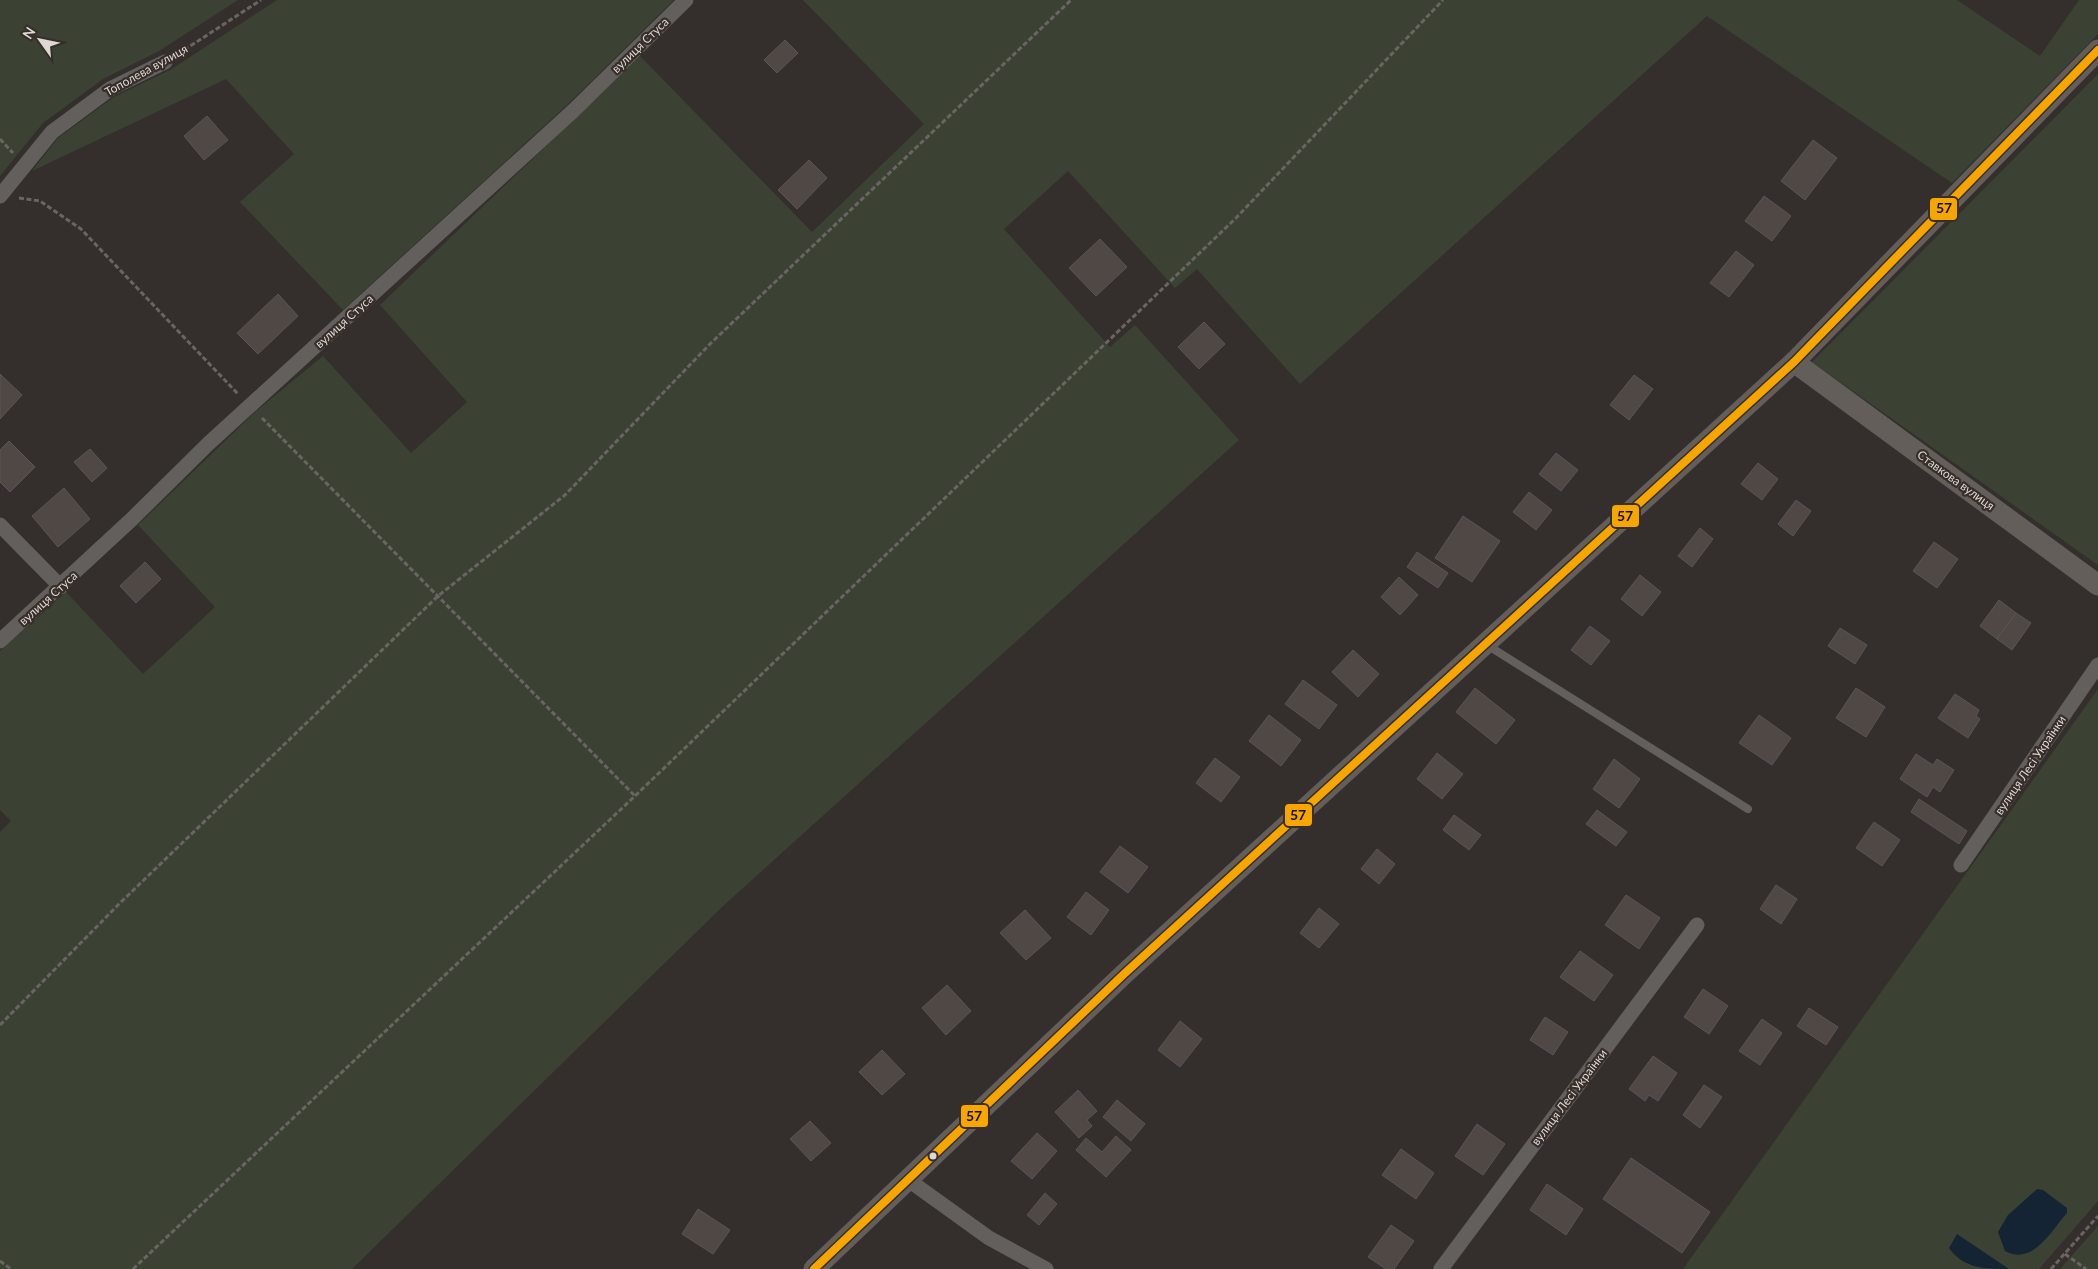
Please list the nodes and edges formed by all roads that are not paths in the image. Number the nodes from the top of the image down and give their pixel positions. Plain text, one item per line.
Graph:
1 (686, 0) edge
2 (2098, 50) edge
3 (165, 62) road end
4 (1, 195) edge
5 (1794, 362) junction
6 (0, 525) edge
7 (2098, 585) edge
8 (61, 587) junction
9 (0, 641) edge
10 (1486, 644) junction
11 (2098, 665) edge
12 (1748, 809) dead end
13 (1962, 865) dead end
14 (1697, 925) dead end
15 (907, 1179) junction
16 (814, 1269) edge
17 (1046, 1269) edge
18 (1441, 1269) edge

1 - 8 street, вулиця Стуса
2 - 5 street
3 - 4 street, Тополева вулиця
5 - 7 street, Ставкова вулиця
5 - 10 street
6 - 8 street
8 - 9 street, вулиця Стуса
10 - 12 lane
10 - 15 street
11 - 13 street, вулиця Лесі Українки
14 - 18 street, вулиця Лесі Українки
15 - 16 street
15 - 17 street

